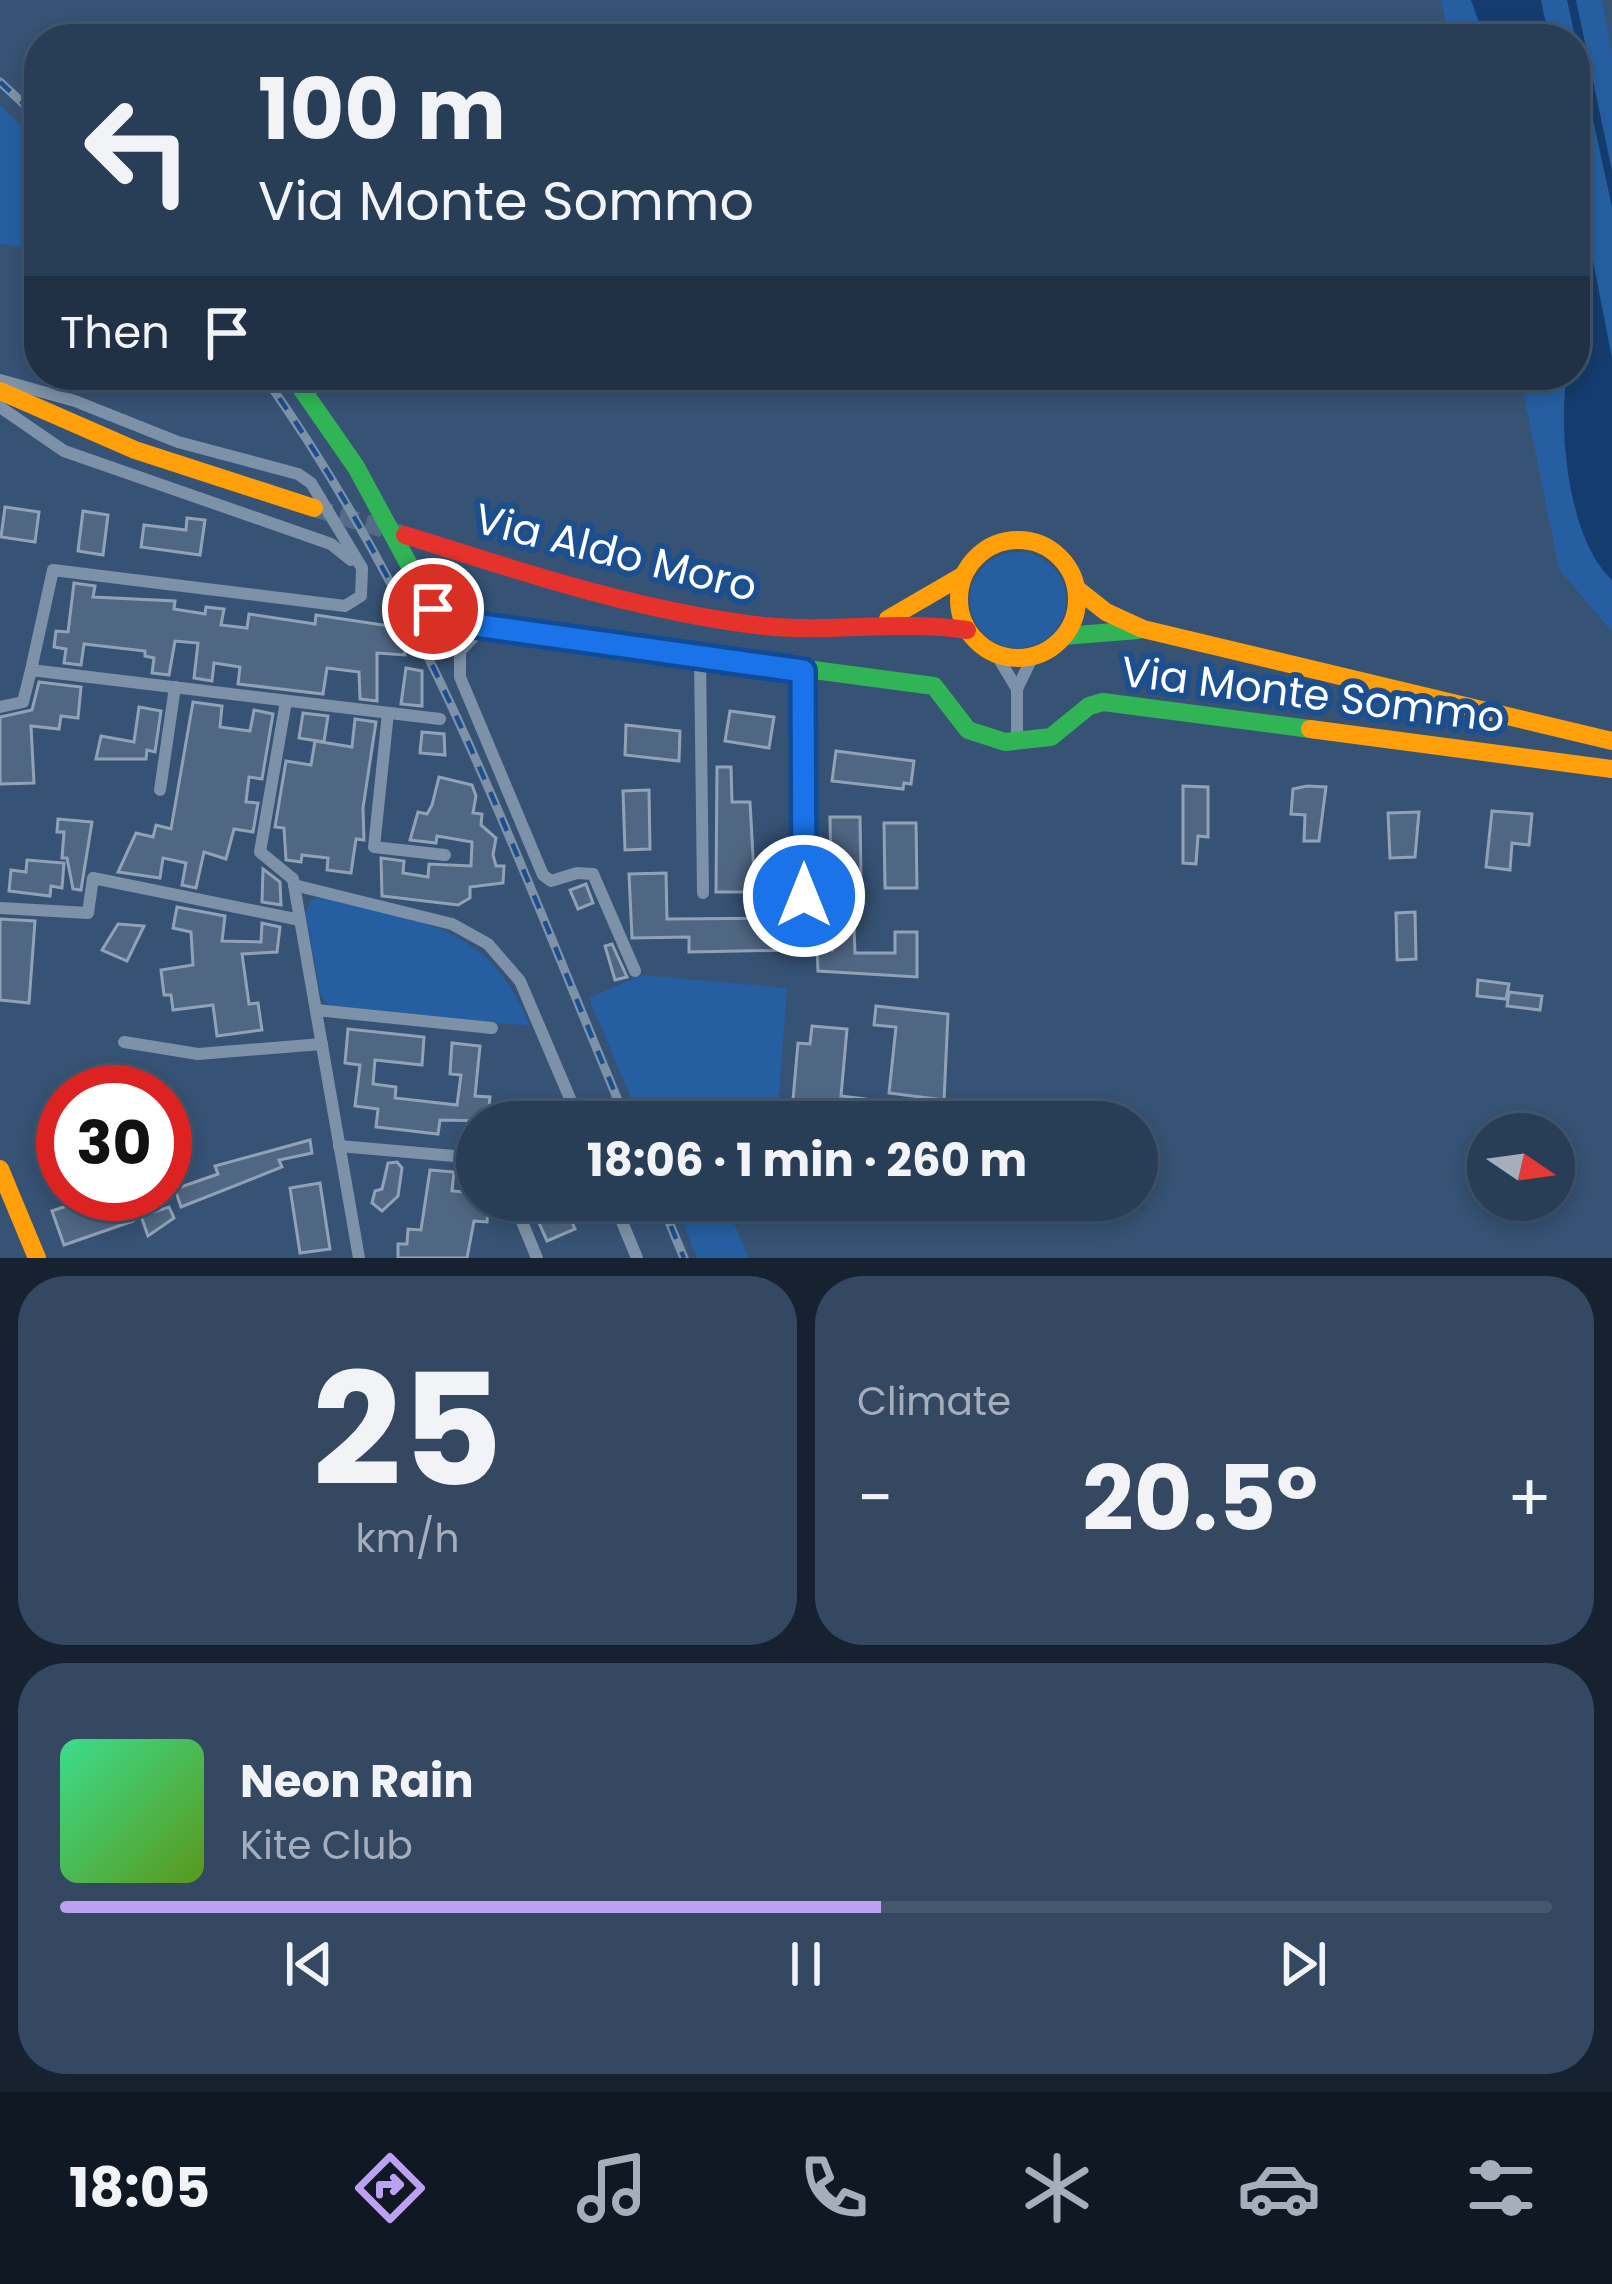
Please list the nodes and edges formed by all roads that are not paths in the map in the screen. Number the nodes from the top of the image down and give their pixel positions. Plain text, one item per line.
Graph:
1 (36, 390) edge
2 (302, 390) edge
3 (0, 391) edge
4 (0, 407) edge
5 (314, 508) tunnel mouth
6 (405, 535) tunnel mouth
7 (964, 574) junction
8 (364, 582) junction
9 (1077, 590) junction
10 (884, 621) junction
11 (484, 627) junction
12 (1143, 629) junction
13 (968, 630) junction
14 (1064, 636) junction
15 (996, 654) junction
16 (1034, 656) junction
17 (700, 658) junction
18 (31, 670) junction
19 (803, 671) junction
20 (175, 687) junction
21 (1017, 688) junction
22 (286, 700) junction
23 (0, 707) edge
24 (388, 713) junction
25 (440, 719) dead end
26 (1017, 739) junction
27 (1612, 741) edge
28 (1612, 770) edge
29 (160, 790) dead end
30 (445, 855) dead end
31 (294, 885) junction
32 (703, 893) dead end
33 (859, 903) dead end
34 (0, 908) edge
35 (300, 920) junction
36 (635, 971) dead end
37 (316, 1010) junction
38 (492, 1028) dead end
39 (124, 1042) dead end
40 (322, 1044) junction
41 (571, 1101) edge
42 (340, 1146) junction
43 (456, 1156) edge
44 (0, 1169) edge
45 (522, 1221) edge
46 (622, 1221) edge
47 (38, 1258) edge
48 (359, 1258) edge
49 (537, 1258) edge
50 (637, 1258) edge

1 - 8 street
2 - 11 main road
3 - 5 main road
4 - 8 street
6 - 10 main road, Via Aldo Moro
7 - 9 main road
7 - 10 main road, Via Aldo Moro
7 - 13 main road
8 - 18 street
9 - 12 main road
9 - 14 main road
10 - 13 main road, Via Aldo Moro
11 - 17 main road
11 - 36 street
12 - 14 main road
12 - 27 main road
13 - 15 main road
14 - 16 main road
15 - 16 main road
15 - 21 street
16 - 21 street
17 - 19 main road
17 - 32 street
18 - 20 street
18 - 23 street
19 - 26 main road
19 - 33 street
20 - 22 street
20 - 29 street
21 - 26 street
22 - 24 street
22 - 31 street
24 - 25 street
24 - 30 street
26 - 28 main road, Via Monte Sommo
31 - 35 street
31 - 41 street
34 - 35 street
35 - 37 street
37 - 38 street
37 - 40 street
39 - 40 street
40 - 42 street
42 - 43 street
42 - 48 street
44 - 47 main road
45 - 49 street
46 - 50 street

